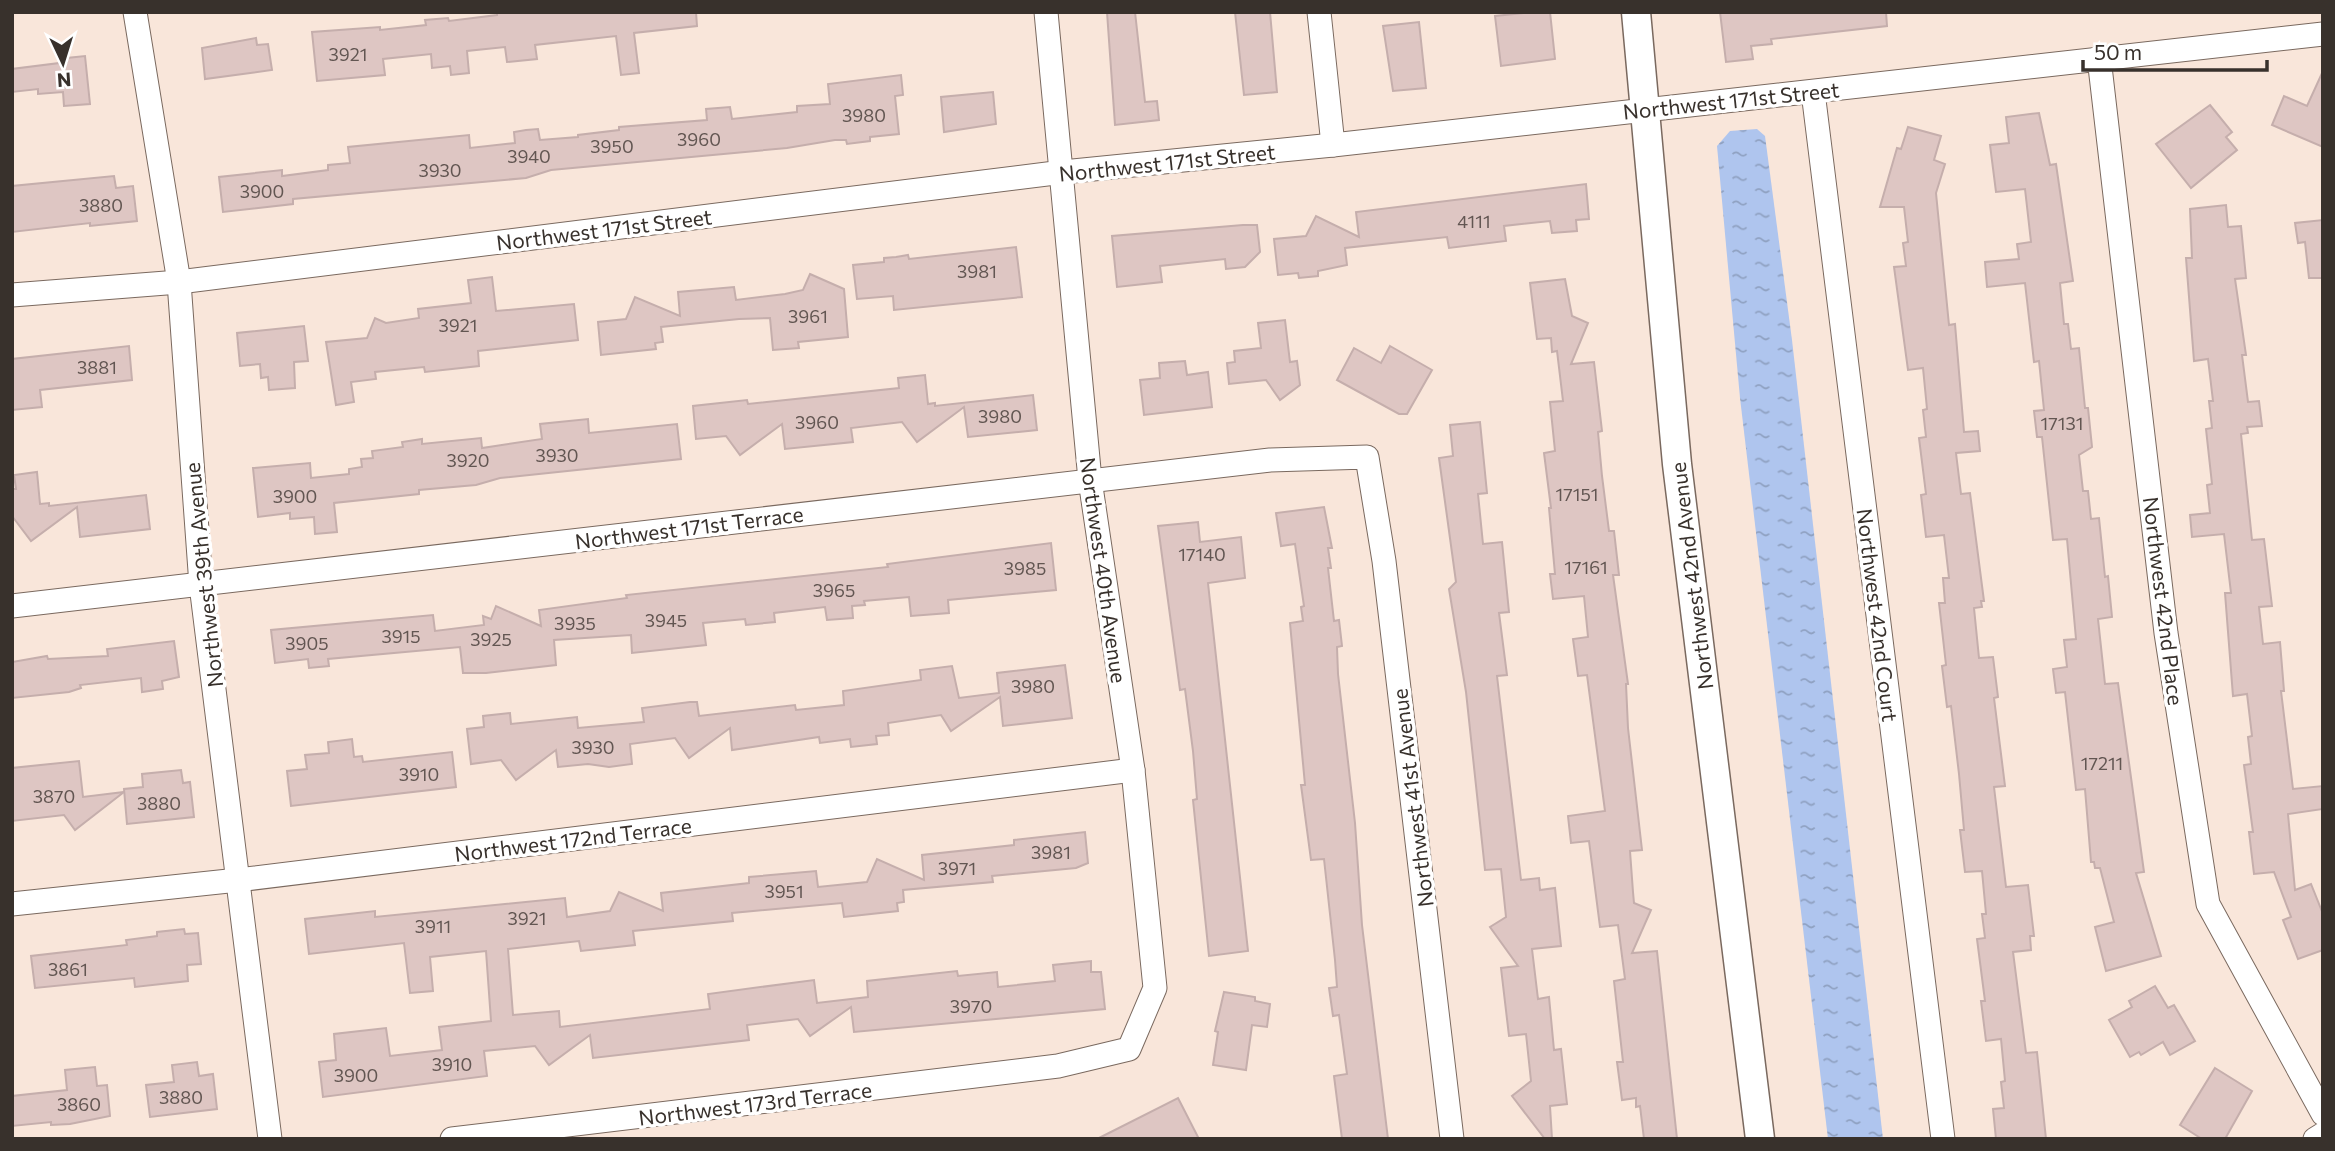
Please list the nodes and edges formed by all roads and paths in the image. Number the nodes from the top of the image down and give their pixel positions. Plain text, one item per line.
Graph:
1 (135, 12) edge
2 (1046, 12) edge
3 (1319, 12) edge
4 (1636, 12) edge
5 (2323, 34) edge
6 (2099, 58) junction
7 (1813, 92) junction
8 (1645, 110) junction
9 (1333, 145) junction
10 (1063, 172) junction
11 (179, 282) junction
12 (12, 295) edge
13 (1367, 457) joint
14 (1090, 480) junction
15 (201, 585) junction
16 (12, 606) edge
17 (1133, 770) junction
18 (238, 880) junction
19 (12, 904) edge
20 (1058, 1066) joint
21 (2323, 1114) edge
22 (2323, 1134) edge
23 (270, 1139) edge
24 (452, 1139) edge
25 (1452, 1139) edge
26 (1760, 1139) edge
27 (1943, 1139) edge
28 (2315, 1139) edge

1 - 11 street, Northwest 39th Avenue
2 - 10 street, Northwest 40th Avenue
3 - 9 street
4 - 8 street, Northwest 42nd Avenue
5 - 6 street, Northwest 171st Street
6 - 7 street, Northwest 171st Street
6 - 21 street, Northwest 42nd Place
7 - 8 street, Northwest 171st Street
7 - 27 street, Northwest 42nd Court
8 - 9 street, Northwest 171st Street
8 - 26 street, Northwest 42nd Avenue
9 - 10 street, Northwest 171st Street
10 - 11 street, Northwest 171st Street
10 - 14 street, Northwest 40th Avenue
11 - 12 street, Northwest 171st Street
11 - 15 street, Northwest 39th Avenue
13 - 14 street, Northwest 171st Terrace
13 - 25 street, Northwest 41st Avenue
14 - 15 street, Northwest 171st Terrace
14 - 17 street, Northwest 40th Avenue
15 - 16 street, Northwest 171st Terrace
15 - 18 street, Northwest 39th Avenue
17 - 18 street, Northwest 172nd Terrace
17 - 20 street, Northwest 40th Avenue
18 - 19 street, Northwest 172nd Terrace
18 - 23 street, Northwest 39th Avenue
20 - 24 street, Northwest 173rd Terrace
22 - 28 street

